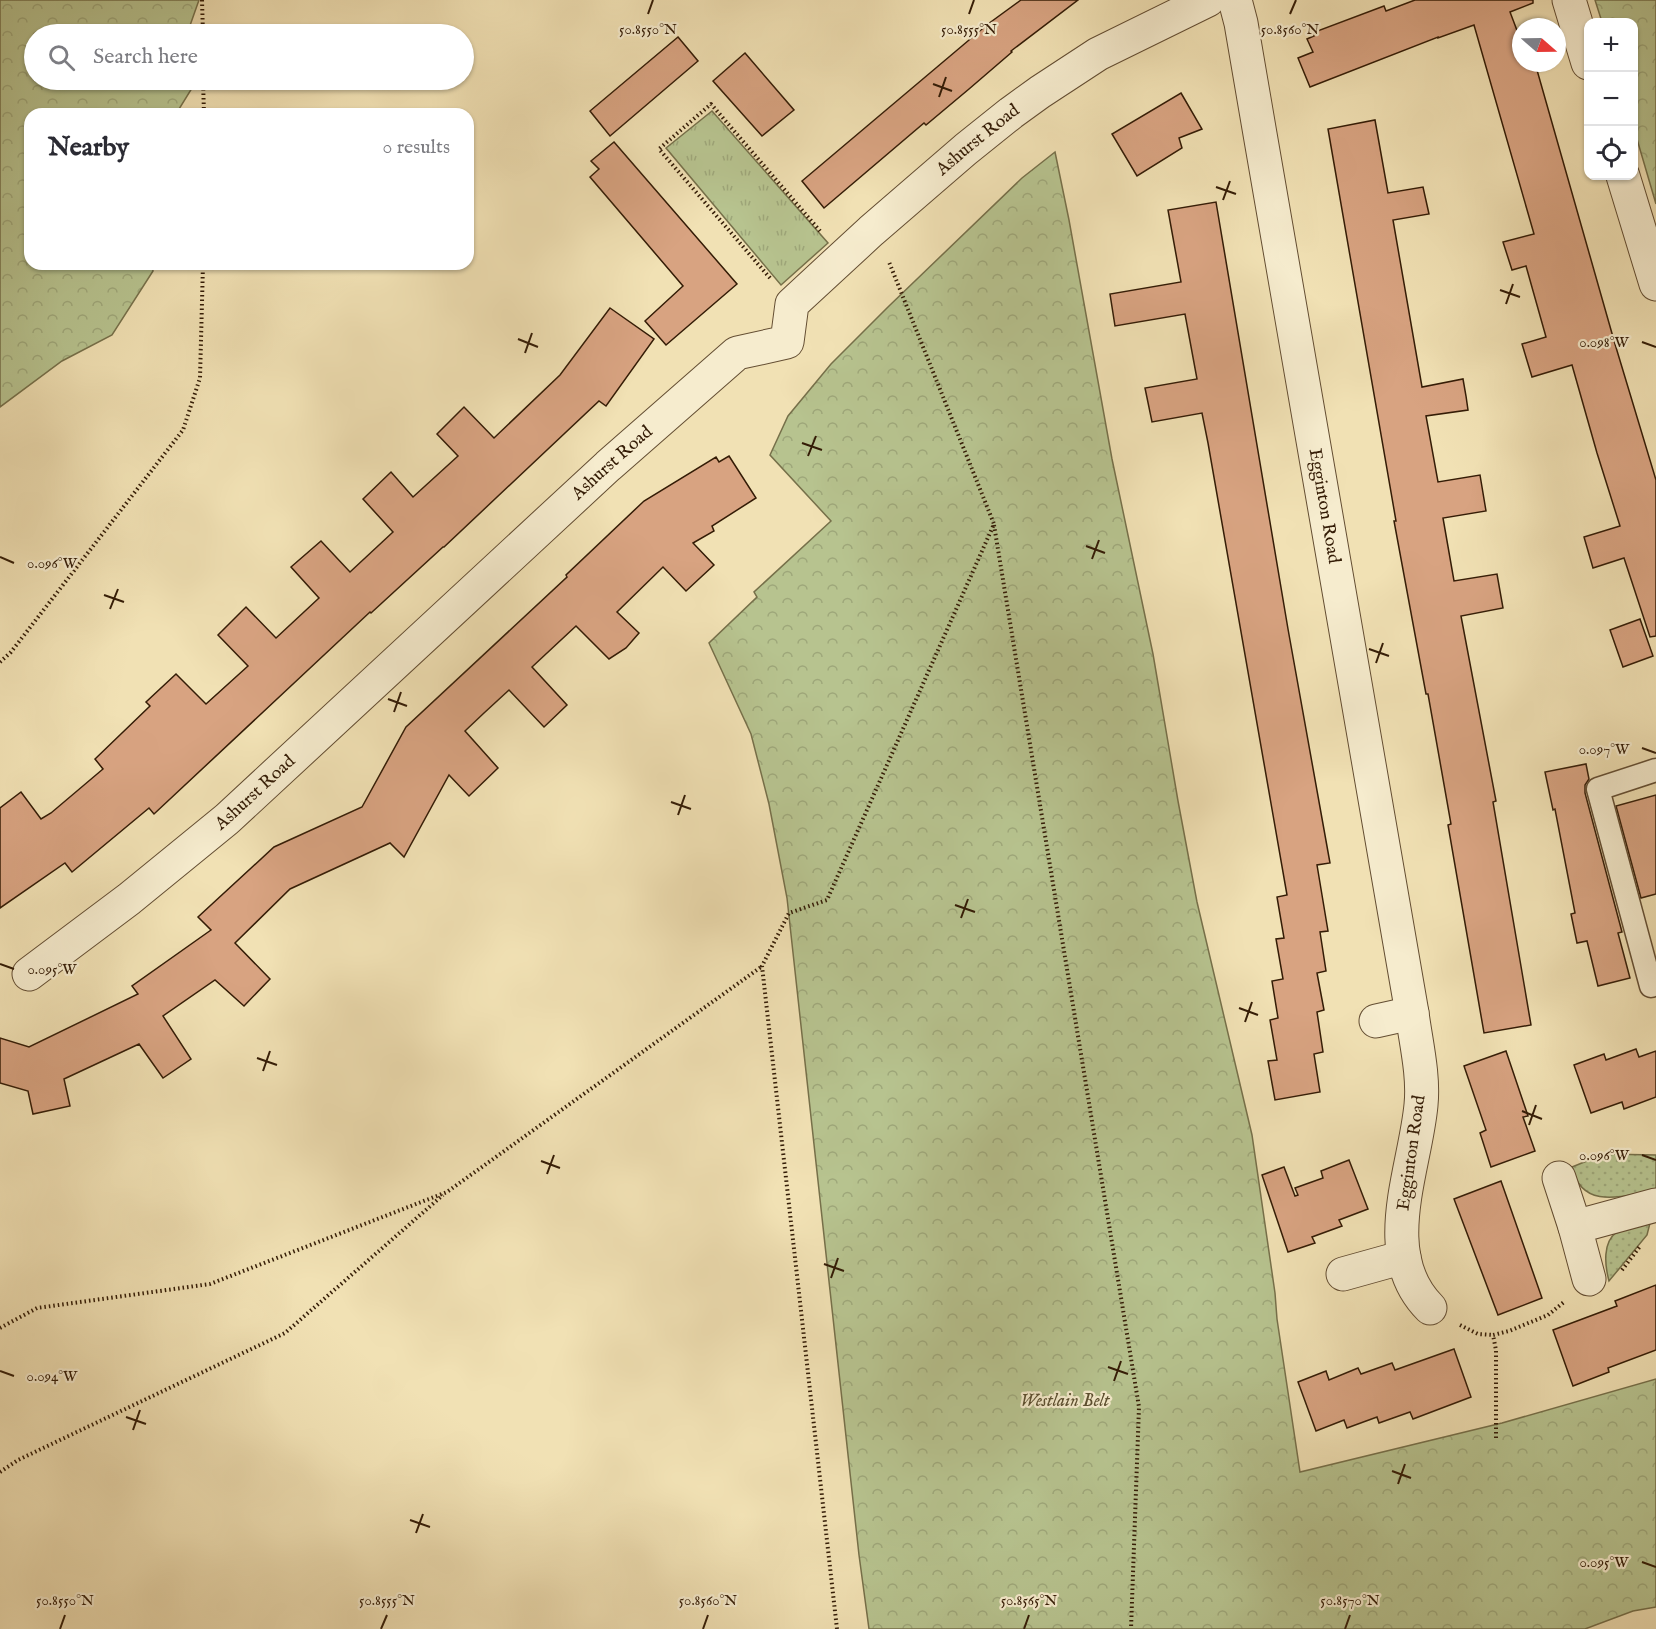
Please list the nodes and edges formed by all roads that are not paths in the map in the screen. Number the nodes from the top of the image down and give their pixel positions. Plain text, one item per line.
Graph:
1 (1208, 0) edge
2 (1235, 0) edge
3 (1569, 0) edge
4 (1584, 50) edge
5 (1624, 180) edge
6 (1656, 284) edge
7 (1656, 770) edge
8 (29, 974) dead end
9 (1651, 986) dead end
10 (1412, 1014) junction
11 (1376, 1021) dead end
12 (1559, 1178) dead end
13 (1656, 1206) edge
14 (1575, 1227) junction
15 (1404, 1257) junction
16 (1343, 1274) dead end
17 (1580, 1289) road end
18 (1430, 1308) dead end

1 - 8 street, Ashurst Road
2 - 10 street, Egginton Road
3 - 4 street
5 - 6 street
7 - 9 lane
10 - 11 street
10 - 15 street, Egginton Road
12 - 14 street
13 - 14 street
14 - 17 street
15 - 16 street
15 - 18 street, Egginton Road

